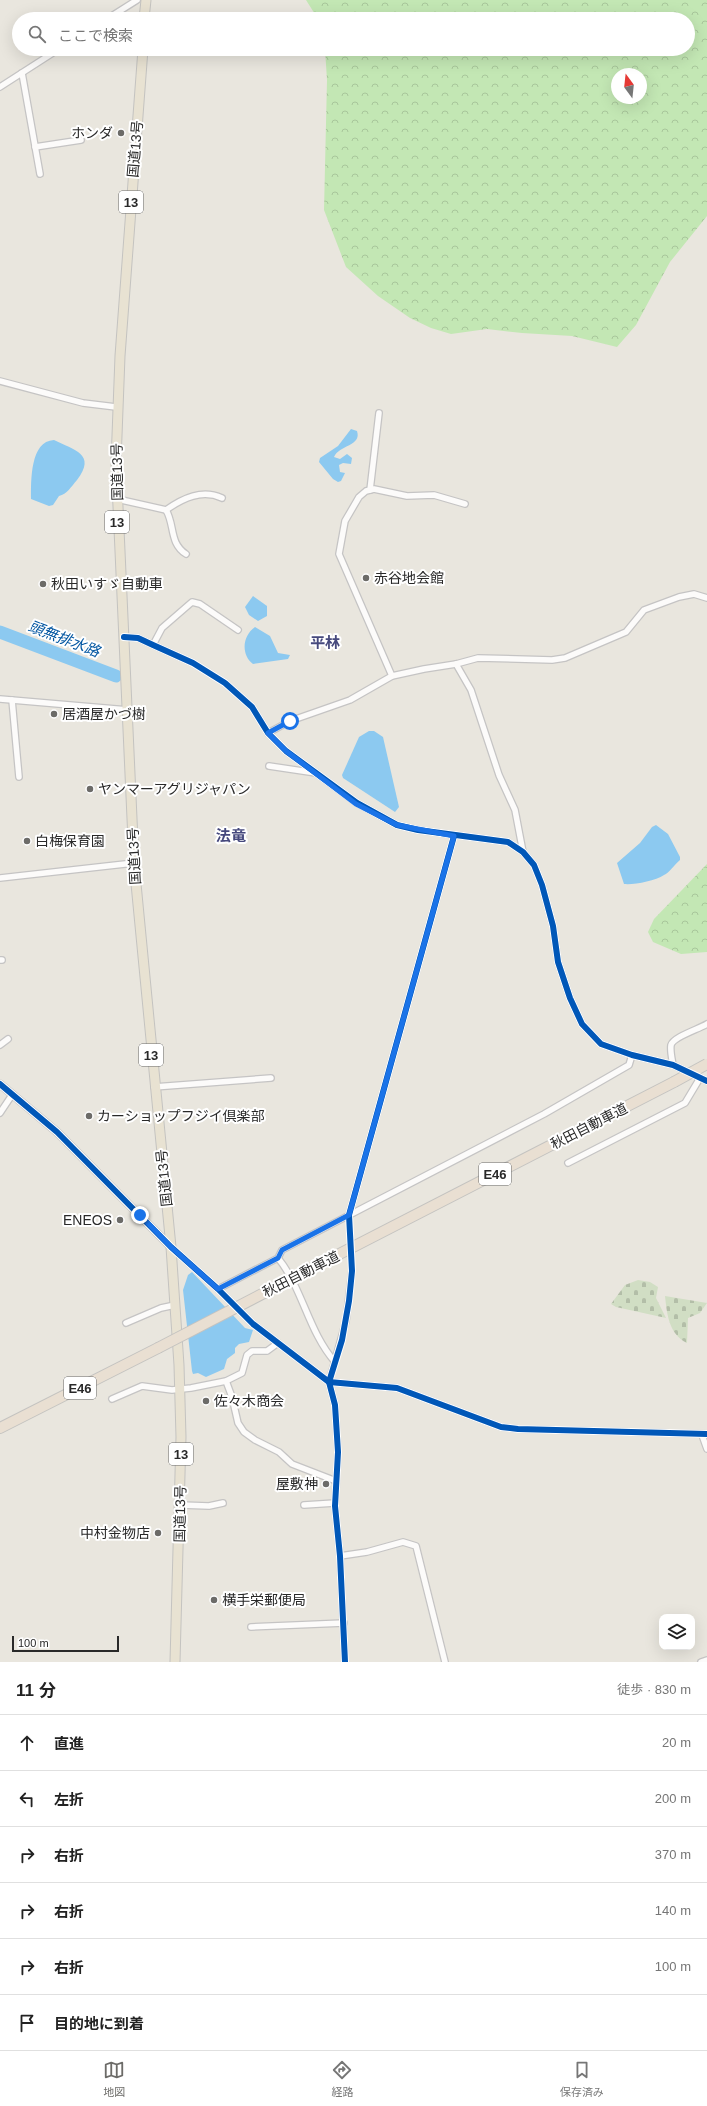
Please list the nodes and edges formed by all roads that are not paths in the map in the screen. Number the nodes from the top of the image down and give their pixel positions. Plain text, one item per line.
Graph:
1 (137, 0) edge
2 (146, 0) edge
3 (118, 12) edge
4 (145, 12) edge
5 (48, 56) edge
6 (142, 56) edge
7 (22, 73) junction
8 (0, 79) edge
9 (1, 87) edge
10 (81, 140) dead end
11 (35, 147) junction
12 (40, 174) dead end
13 (0, 381) edge
14 (116, 407) junction
15 (379, 413) dead end
16 (370, 490) junction
17 (222, 498) dead end
18 (117, 499) junction
19 (465, 504) dead end
20 (166, 510) junction
21 (186, 554) dead end
22 (707, 598) edge
23 (238, 630) dead end
24 (124, 638) junction
25 (153, 644) junction
26 (456, 664) junction
27 (392, 676) junction
28 (0, 699) edge
29 (12, 700) junction
30 (128, 710) junction
31 (268, 733) junction
32 (269, 766) dead end
33 (318, 774) junction
34 (19, 777) dead end
35 (454, 836) junction
36 (523, 852) junction
37 (134, 864) junction
38 (0, 878) edge
39 (707, 1024) edge
40 (8, 1039) dead end
41 (0, 1045) edge
42 (632, 1055) junction
43 (707, 1064) edge
44 (673, 1065) junction
45 (271, 1078) dead end
46 (700, 1078) junction
47 (707, 1081) edge
48 (0, 1084) edge
49 (154, 1087) junction
50 (12, 1095) junction
51 (0, 1113) edge
52 (568, 1163) dead end
53 (349, 1215) junction
54 (171, 1247) junction
55 (278, 1258) junction
56 (352, 1271) tunnel mouth
57 (218, 1289) junction
58 (175, 1305) junction
59 (126, 1323) dead end
60 (278, 1343) junction
61 (335, 1362) junction
62 (226, 1381) junction
63 (329, 1382) junction
64 (180, 1389) junction
65 (112, 1399) dead end
66 (1, 1427) edge
67 (704, 1435) edge
68 (707, 1449) edge
69 (336, 1481) junction
70 (224, 1502) dead end
71 (335, 1503) junction
72 (180, 1505) junction
73 (304, 1505) dead end
74 (340, 1556) junction
75 (344, 1623) junction
76 (251, 1627) dead end
77 (707, 1660) edge
78 (176, 1662) edge
79 (345, 1662) edge
80 (445, 1662) edge
81 (701, 1662) edge

1 - 3 street
2 - 4 highway
5 - 7 street
6 - 14 highway, 国道13号 / 13
7 - 9 street
7 - 11 street
8 - 9 street
10 - 11 street
11 - 12 street
13 - 14 street
14 - 18 highway, 国道13号 / 13
15 - 16 street
16 - 19 street
16 - 27 street
17 - 20 street
18 - 20 street
18 - 24 highway, 国道13号 / 13
20 - 21 street
22 - 26 street
23 - 25 street
24 - 25 street
24 - 30 highway, 国道13号 / 13
25 - 31 street
26 - 27 street
26 - 36 street
27 - 31 street
28 - 29 street
29 - 30 street
29 - 34 street
30 - 37 highway, 国道13号 / 13
31 - 33 street
32 - 33 street
33 - 35 street
35 - 36 street
35 - 53 street
36 - 42 street
37 - 38 street
37 - 49 highway, 国道13号 / 13
39 - 44 street
40 - 41 street
42 - 44 street
42 - 53 street
43 - 66 highway, 秋田自動車道 / E46, bridge
44 - 46 street
45 - 49 street
46 - 47 street
46 - 52 street
48 - 50 street
49 - 54 highway, 国道13号 / 13
50 - 51 street
50 - 54 street
53 - 55 street
54 - 57 street
54 - 58 highway, 国道13号 / 13
55 - 57 street
55 - 61 street
56 - 61 street
57 - 60 street
58 - 59 street
58 - 64 highway, 国道13号 / 13
60 - 62 street
60 - 63 street
61 - 63 street
62 - 64 street
62 - 69 street
63 - 67 street
63 - 69 street
64 - 65 street
64 - 72 highway, 国道13号 / 13
67 - 68 street
69 - 71 street
70 - 72 street
71 - 73 street
71 - 74 street
72 - 78 highway, 国道13号 / 13
74 - 75 street
74 - 80 street
75 - 76 street
75 - 79 street
77 - 81 street

